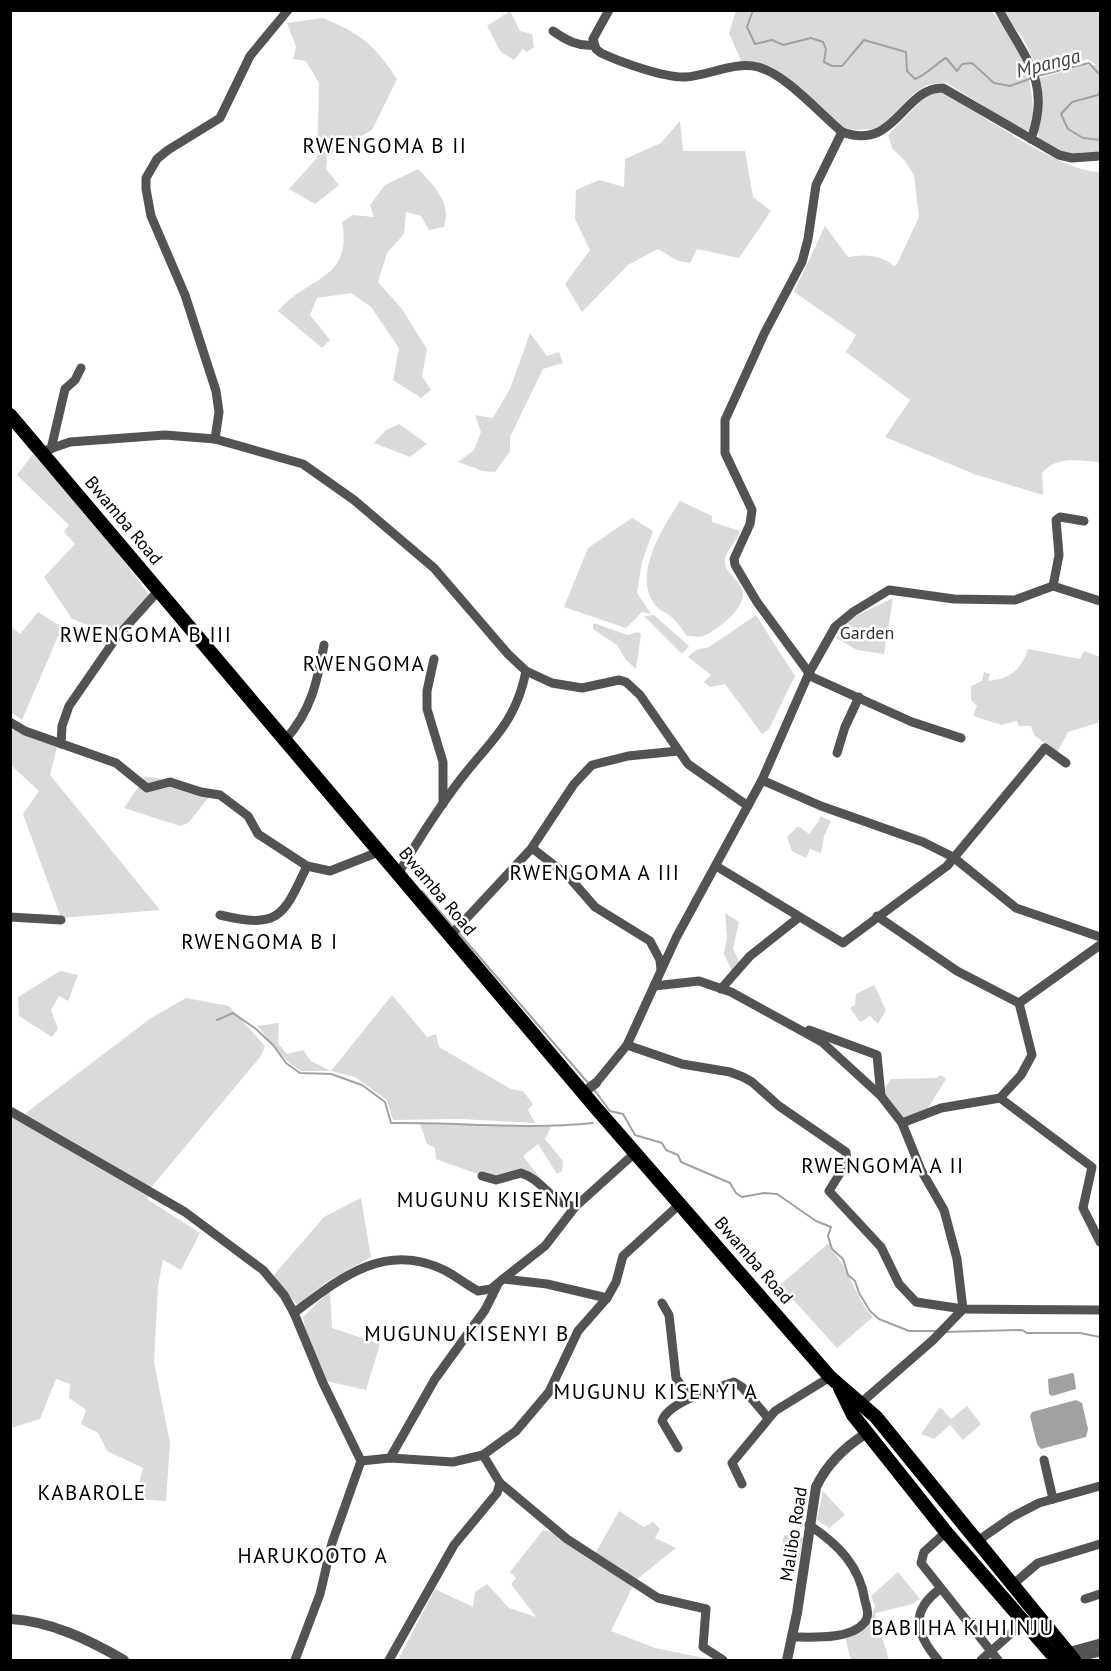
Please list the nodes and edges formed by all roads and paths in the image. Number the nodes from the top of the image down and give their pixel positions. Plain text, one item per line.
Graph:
1 (288, 10) edge
2 (609, 10) edge
3 (999, 10) edge
4 (554, 32) dead end
5 (594, 45) junction
6 (842, 132) junction
7 (1031, 139) junction
8 (1101, 156) edge
9 (81, 368) dead end
10 (10, 415) edge
11 (215, 440) junction
12 (47, 450) junction
13 (1084, 521) dead end
14 (1053, 586) junction
15 (159, 590) junction
16 (1101, 600) edge
17 (324, 645) dead end
18 (434, 659) dead end
19 (526, 671) junction
20 (809, 674) junction
21 (860, 697) junction
22 (10, 722) edge
23 (961, 738) dead end
24 (285, 740) junction
25 (61, 744) junction
26 (678, 751) junction
27 (837, 753) dead end
28 (1066, 763) dead end
29 (762, 780) junction
30 (443, 804) junction
31 (748, 806) junction
32 (532, 848) junction
33 (381, 851) junction
34 (953, 857) junction
35 (307, 866) junction
36 (716, 866) junction
37 (398, 874) junction
38 (220, 915) dead end
39 (877, 916) junction
40 (10, 917) edge
41 (798, 918) junction
42 (61, 920) dead end
43 (451, 935) junction
44 (1101, 937) edge
45 (1101, 945) edge
46 (661, 970) junction
47 (654, 986) junction
48 (721, 989) junction
49 (1019, 1003) junction
50 (798, 1027) junction
51 (627, 1045) junction
52 (596, 1083) joint
53 (584, 1092) junction
54 (881, 1096) junction
55 (1000, 1098) junction
56 (10, 1110) edge
57 (902, 1123) junction
58 (636, 1152) junction
59 (482, 1176) dead end
60 (681, 1203) junction
61 (575, 1207) junction
62 (1101, 1242) edge
63 (501, 1280) junction
64 (607, 1298) junction
65 (662, 1303) dead end
66 (963, 1309) junction
67 (1101, 1310) edge
68 (294, 1313) junction
69 (830, 1377) junction
70 (840, 1388) junction
71 (690, 1398) junction
72 (862, 1402) junction
73 (768, 1418) junction
74 (867, 1433) junction
75 (678, 1448) dead end
76 (483, 1455) junction
77 (390, 1458) junction
78 (1044, 1460) dead end
79 (361, 1461) junction
80 (500, 1483) junction
81 (742, 1484) dead end
82 (1101, 1486) edge
83 (1053, 1498) junction
84 (945, 1504) junction
85 (932, 1514) junction
86 (809, 1525) junction
87 (946, 1532) junction
88 (976, 1542) junction
89 (1101, 1544) edge
90 (1011, 1586) junction
91 (940, 1589) junction
92 (1101, 1594) edge
93 (1084, 1599) dead end
94 (10, 1619) edge
95 (1024, 1622) junction
96 (792, 1637) junction
97 (1101, 1643) edge
98 (991, 1652) junction
99 (1101, 1652) edge
100 (1065, 1658) edge
101 (124, 1660) edge
102 (295, 1660) edge
103 (389, 1660) edge
104 (723, 1660) edge
105 (787, 1660) edge
106 (938, 1660) edge
107 (981, 1660) edge
108 (998, 1660) edge

1 - 11 street
2 - 5 street
3 - 7 street
4 - 5 street
5 - 6 street
6 - 7 street
6 - 20 street
7 - 8 street
9 - 12 street
10 - 12 main road, Bwamba Road
11 - 12 street
11 - 19 street
12 - 15 main road, Bwamba Road
13 - 14 street
14 - 16 street
14 - 20 street
15 - 24 main road, Bwamba Road
15 - 25 street
17 - 24 street
18 - 30 street
19 - 26 street
19 - 30 street
20 - 21 street
20 - 29 street
21 - 23 street
21 - 27 street
22 - 25 street
24 - 33 main road, Bwamba Road
25 - 35 street
26 - 31 street
26 - 32 street
28 - 34 street
29 - 31 street
29 - 34 street
30 - 37 street
31 - 36 street
32 - 43 street
32 - 46 street
33 - 35 street
33 - 37 main road, Bwamba Road
34 - 39 street
34 - 44 street
35 - 38 street
36 - 41 street
36 - 46 street
37 - 43 main road, Bwamba Road
39 - 41 street
39 - 49 street
40 - 42 street
41 - 48 street
43 - 53 main road, Bwamba Road
45 - 49 street
46 - 47 street
47 - 48 street
47 - 51 street
48 - 50 street
49 - 55 street
50 - 54 street
50 - 54 street
51 - 52 street
51 - 66 street
52 - 53 street
53 - 58 main road, Bwamba Road
54 - 57 street
55 - 57 street
55 - 62 street
56 - 68 street
57 - 66 street
58 - 60 main road, Bwamba Road
58 - 61 street
59 - 61 street
60 - 64 street
60 - 69 main road, Bwamba Road
61 - 63 street
63 - 64 street
63 - 68 street
63 - 77 street
64 - 76 street
65 - 71 street
66 - 67 street
66 - 72 street
68 - 79 street
69 - 70 main road, Bwamba Road
69 - 73 street
70 - 72 main road, Bwamba Road
70 - 74 main road, Bwamba Road
71 - 73 street
71 - 75 street
72 - 84 main road, Bwamba Road
73 - 81 street
74 - 85 main road, Bwamba Road
74 - 86 street, Malibo Road
76 - 77 street
76 - 80 street
77 - 79 street
78 - 83 street
79 - 102 street
80 - 103 street
80 - 104 street
82 - 83 street
83 - 88 street
84 - 85 main road
84 - 88 main road, Bwamba Road
85 - 87 main road, Bwamba Road
86 - 96 street, Malibo Road
86 - 96 street
87 - 91 street
87 - 95 main road, Bwamba Road
88 - 90 main road, Bwamba Road
89 - 90 street
90 - 100 main road, Bwamba Road
91 - 98 street
91 - 106 street
92 - 93 street
94 - 101 street
95 - 98 street
95 - 100 main road, Bwamba Road
96 - 105 street, Malibo Road
97 - 100 street
98 - 107 street
98 - 108 street
99 - 100 street

